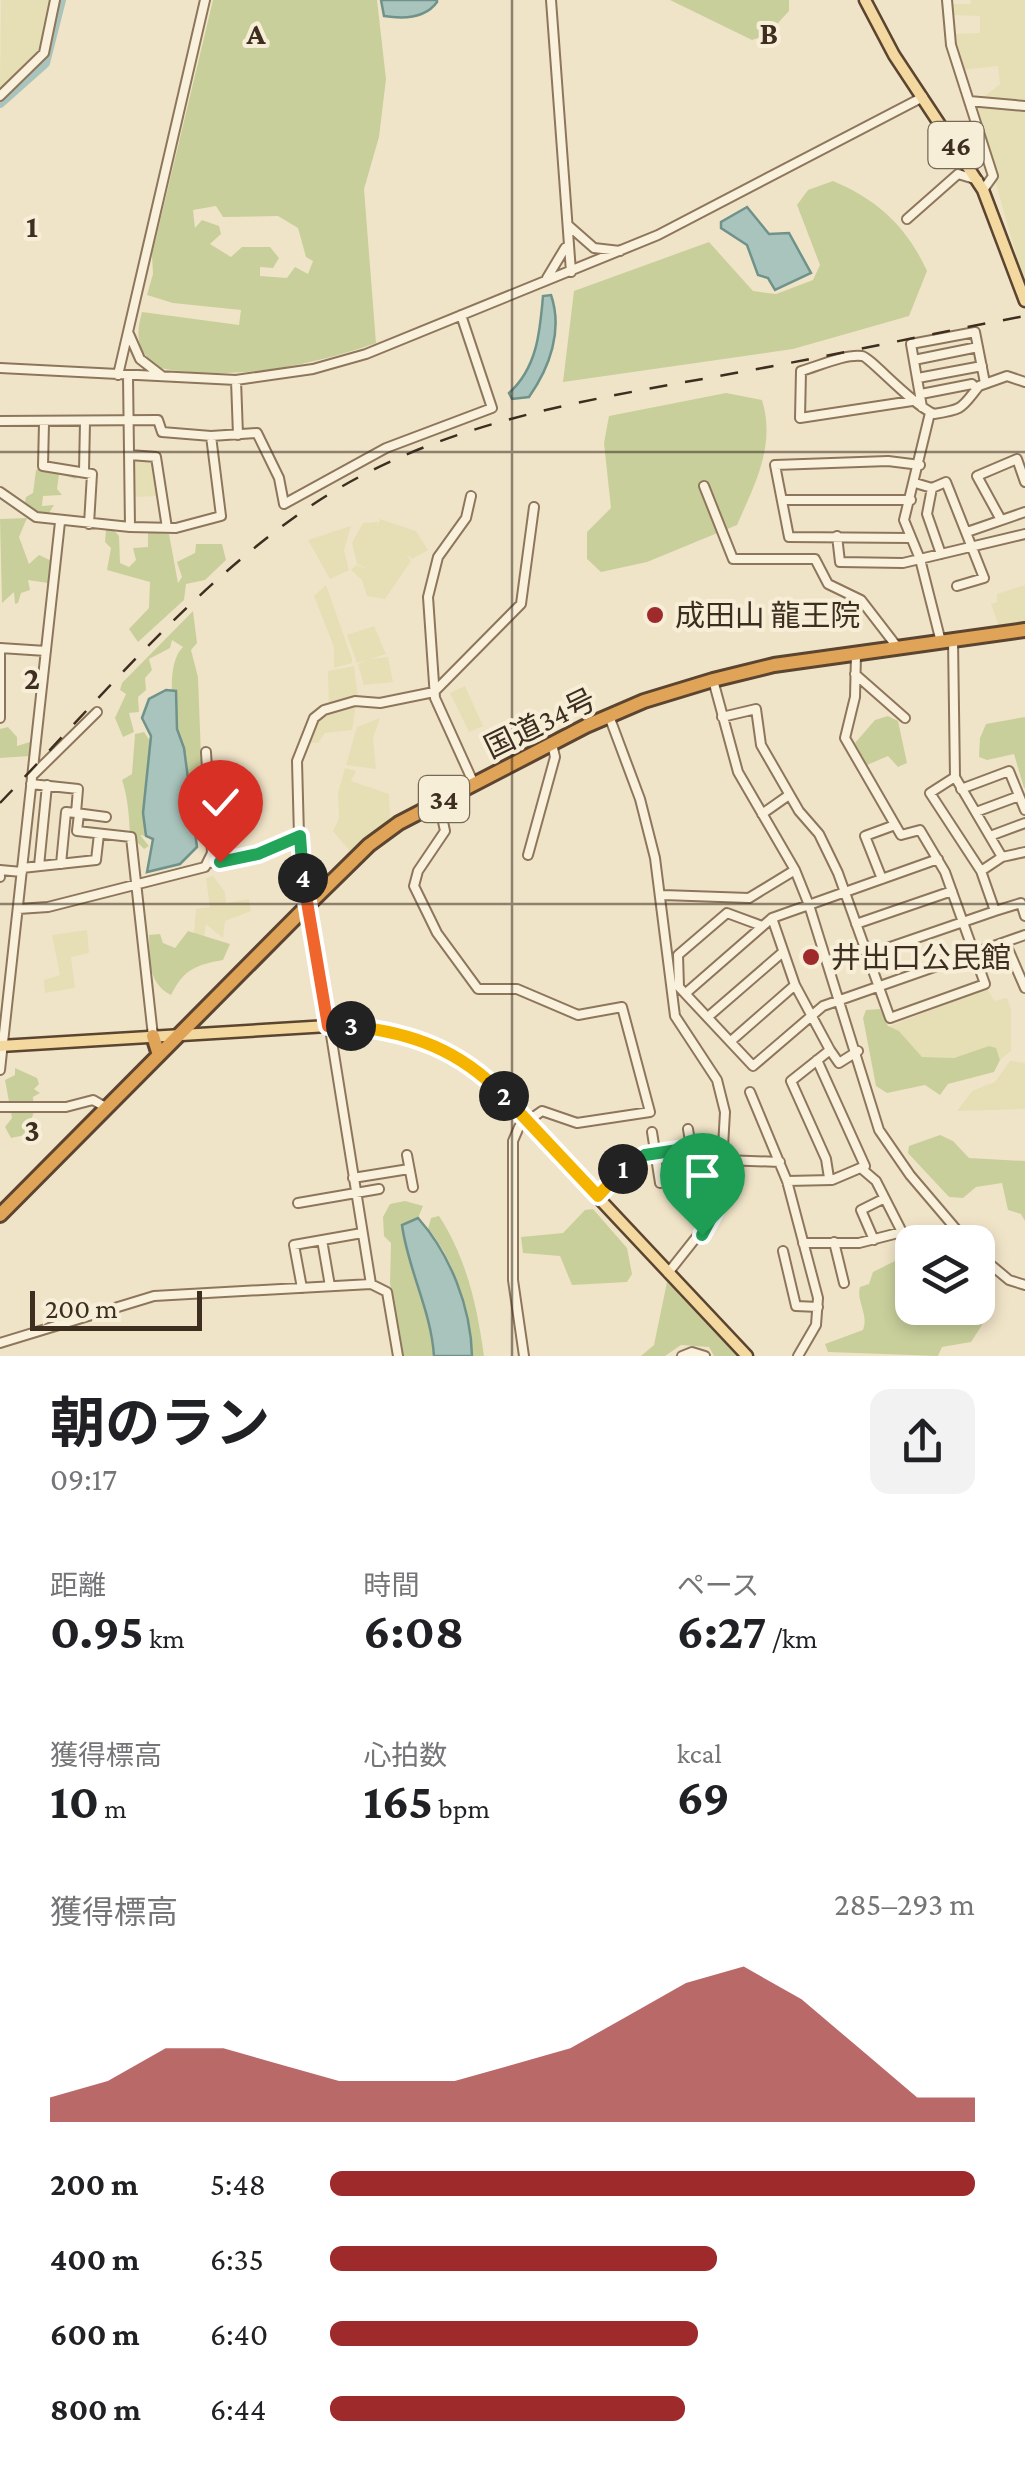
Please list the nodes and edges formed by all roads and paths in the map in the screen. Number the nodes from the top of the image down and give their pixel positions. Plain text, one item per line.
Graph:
1 (55, 0) edge
2 (205, 0) edge
3 (551, 0) edge
4 (864, 0) edge
5 (947, 0) edge
6 (0, 96) edge
7 (923, 98) junction
8 (969, 100) junction
9 (1025, 106) edge
10 (980, 185) junction
11 (907, 219) dead end
12 (567, 227) junction
13 (621, 252) junction
14 (570, 272) junction
15 (540, 284) junction
16 (1025, 298) edge
17 (461, 315) junction
18 (129, 334) junction
19 (978, 347) junction
20 (914, 360) junction
21 (982, 366) junction
22 (0, 368) edge
23 (123, 375) junction
24 (164, 377) junction
25 (918, 378) junction
26 (236, 380) junction
27 (1025, 382) edge
28 (980, 386) junction
29 (921, 394) junction
30 (912, 401) junction
31 (926, 410) junction
32 (0, 421) edge
33 (85, 422) junction
34 (128, 422) junction
35 (44, 423) junction
36 (238, 434) junction
37 (211, 436) junction
38 (130, 455) junction
39 (920, 465) junction
40 (84, 471) junction
41 (1025, 482) edge
42 (915, 484) junction
43 (704, 486) dead end
44 (932, 488) junction
45 (0, 492) edge
46 (471, 496) dead end
47 (782, 500) junction
48 (911, 500) junction
49 (534, 507) dead end
50 (1025, 512) edge
51 (1000, 518) junction
52 (60, 522) junction
53 (89, 524) junction
54 (130, 527) junction
55 (167, 528) junction
56 (967, 532) junction
57 (1025, 534) edge
58 (837, 536) junction
59 (910, 538) junction
60 (973, 547) junction
61 (941, 554) junction
62 (920, 559) junction
63 (957, 586) dead end
64 (1025, 630) edge
65 (947, 641) junction
66 (0, 648) edge
67 (898, 648) junction
68 (46, 652) junction
69 (856, 654) junction
70 (855, 674) junction
71 (713, 680) junction
72 (434, 692) junction
73 (97, 712) dead end
74 (609, 716) junction
75 (722, 716) junction
76 (0, 718) edge
77 (905, 718) dead end
78 (552, 744) junction
79 (206, 752) dead end
80 (954, 777) junction
81 (32, 780) junction
82 (474, 784) junction
83 (48, 785) junction
84 (961, 789) junction
85 (789, 795) junction
86 (1019, 796) junction
87 (439, 802) junction
88 (1025, 810) edge
89 (976, 812) junction
90 (77, 813) junction
91 (762, 814) junction
92 (106, 817) dead end
93 (1025, 823) edge
94 (895, 825) junction
95 (43, 829) junction
96 (64, 831) junction
97 (99, 834) junction
98 (300, 836) junction
99 (990, 836) junction
100 (1025, 852) edge
101 (528, 854) dead end
102 (1002, 857) junction
103 (938, 859) junction
104 (210, 863) junction
105 (60, 864) junction
106 (39, 866) junction
107 (22, 870) junction
108 (794, 870) junction
109 (981, 871) junction
110 (0, 874) edge
111 (882, 879) junction
112 (140, 886) junction
113 (952, 891) junction
114 (845, 892) junction
115 (662, 896) junction
116 (309, 904) junction
117 (809, 905) junction
118 (18, 909) junction
119 (994, 911) junction
120 (1025, 916) edge
121 (772, 918) junction
122 (963, 922) junction
123 (856, 924) junction
124 (762, 926) junction
125 (1025, 936) edge
126 (1004, 942) junction
127 (784, 952) junction
128 (974, 953) junction
129 (867, 955) junction
130 (5, 980) edge
131 (795, 985) junction
132 (878, 987) junction
133 (1025, 988) edge
134 (686, 994) junction
135 (841, 999) junction
136 (812, 1014) junction
137 (709, 1016) junction
138 (328, 1026) junction
139 (153, 1036) junction
140 (179, 1036) junction
141 (731, 1041) junction
142 (2, 1046) edge
143 (830, 1050) junction
144 (858, 1051) junction
145 (159, 1055) junction
146 (816, 1060) junction
147 (0, 1070) edge
148 (750, 1092) dead end
149 (0, 1108) edge
150 (106, 1108) junction
151 (528, 1121) junction
152 (688, 1128) dead end
153 (652, 1132) dead end
154 (691, 1148) junction
155 (656, 1154) junction
156 (407, 1155) dead end
157 (723, 1160) junction
158 (780, 1162) junction
159 (410, 1168) junction
160 (862, 1169) junction
161 (353, 1178) junction
162 (829, 1178) junction
163 (787, 1181) junction
164 (660, 1183) dead end
165 (413, 1188) dead end
166 (379, 1189) dead end
167 (356, 1193) junction
168 (598, 1196) junction
169 (883, 1199) junction
170 (298, 1203) dead end
171 (717, 1207) junction
172 (0, 1215) edge
173 (953, 1225) edge
174 (362, 1233) junction
175 (322, 1240) junction
176 (874, 1240) junction
177 (834, 1242) junction
178 (803, 1243) junction
179 (783, 1251) dead end
180 (995, 1268) edge
181 (668, 1273) junction
182 (844, 1283) dead end
183 (371, 1284) junction
184 (1025, 1285) edge
185 (330, 1286) junction
186 (302, 1288) junction
187 (818, 1307) junction
188 (0, 1343) edge
189 (398, 1356) edge
190 (524, 1356) edge
191 (682, 1356) edge
192 (705, 1356) edge
193 (748, 1356) edge
194 (798, 1356) edge

1 - 6 street
2 - 18 street
3 - 12 street
4 - 7 main road, 46
5 - 8 street
7 - 10 main road, 46
7 - 13 street
8 - 9 street
8 - 10 street
10 - 11 street
10 - 16 main road, 46
12 - 13 street
12 - 14 street
12 - 15 street
13 - 14 street
14 - 15 street
15 - 17 street
17 - 26 street
17 - 36 street
18 - 23 street
18 - 24 street
19 - 20 street
19 - 20 street
19 - 21 street
20 - 25 street
21 - 25 street
21 - 28 street
22 - 23 street
23 - 24 street
23 - 34 street
24 - 26 street
25 - 29 street
26 - 36 street
27 - 28 street
28 - 29 street
28 - 31 street
29 - 31 street
30 - 30 street
30 - 31 street
31 - 39 street
32 - 35 street
33 - 34 street
33 - 35 street
33 - 40 street
34 - 37 street
34 - 38 street
35 - 40 street
36 - 37 street
37 - 55 street
38 - 54 street
38 - 55 street
39 - 42 street
39 - 47 street
40 - 53 street
41 - 51 street
42 - 44 street
42 - 48 street
43 - 67 street
44 - 56 street
44 - 61 street
45 - 52 street
46 - 72 street
47 - 48 street
47 - 58 street
48 - 59 street
49 - 72 street
50 - 51 street
51 - 56 street
52 - 53 street
52 - 68 street
53 - 54 street
54 - 55 street
56 - 60 street
57 - 60 street
58 - 59 street
58 - 62 street
59 - 62 street
60 - 61 street
60 - 63 street
61 - 62 street
62 - 65 street
64 - 65 highway, 国道34号 / 34
65 - 67 highway, 国道34号 / 34
65 - 80 street
66 - 68 street
66 - 76 street
67 - 69 highway, 国道34号 / 34
68 - 81 street
69 - 70 street
69 - 71 highway, 国道34号 / 34
70 - 77 street
70 - 94 street
71 - 74 highway, 国道34号 / 34
71 - 75 street
72 - 82 street
72 - 98 street
73 - 81 street
74 - 78 highway, 国道34号 / 34
74 - 115 street
75 - 85 street
75 - 91 street
78 - 82 highway, 国道34号 / 34
78 - 101 street
79 - 104 street
80 - 84 street
80 - 109 street
81 - 83 street
81 - 107 street
82 - 87 highway, 国道34号 / 34
83 - 90 street
83 - 95 street
84 - 86 street
84 - 89 street
85 - 91 street
85 - 114 street
86 - 88 street
86 - 89 street
87 - 116 highway, 国道34号 / 34
87 - 151 street
89 - 99 street
90 - 92 street
90 - 96 street
90 - 97 street
91 - 108 street
93 - 99 street
94 - 103 street
94 - 111 street
95 - 96 street
95 - 106 street
96 - 105 street
97 - 105 street
97 - 112 street
98 - 104 street
98 - 116 street
99 - 102 street
100 - 102 street
102 - 109 street
103 - 111 street
103 - 113 street
104 - 112 street
105 - 106 street
106 - 107 street
107 - 110 street
107 - 118 street
108 - 115 street
108 - 117 street
109 - 119 street
111 - 114 street
112 - 118 street
112 - 139 street
113 - 122 street
113 - 123 street
114 - 117 street
114 - 123 street
115 - 157 street
116 - 138 street
116 - 140 highway, 国道34号 / 34
117 - 121 street
117 - 135 street
118 - 130 street
119 - 120 street
119 - 122 street
121 - 124 street
121 - 127 street
122 - 128 street
122 - 129 street
123 - 129 street
124 - 134 street
124 - 134 street
125 - 126 street
126 - 128 street
126 - 133 street
127 - 131 street
127 - 137 street
128 - 132 street
128 - 132 street
129 - 132 street
130 - 142 street
131 - 136 street
131 - 141 street
132 - 135 street
134 - 137 street
135 - 136 street
135 - 144 street
136 - 141 street
136 - 143 street
137 - 141 street
138 - 140 main road
138 - 151 main road
138 - 161 street
139 - 140 main road
139 - 142 main road
139 - 145 highway
140 - 145 highway, 国道34号 / 34
142 - 147 street
143 - 144 street
143 - 146 street
144 - 173 street
145 - 150 highway, 国道34号 / 34
146 - 160 street
146 - 162 street
148 - 158 street
149 - 150 street
150 - 172 highway, 国道34号 / 34
151 - 168 main road
151 - 190 street
152 - 154 street
153 - 155 street
154 - 155 street
154 - 171 street
155 - 164 street
155 - 168 street
156 - 159 street
157 - 158 street
157 - 171 street
158 - 163 street
159 - 161 street
159 - 165 street
160 - 162 street
160 - 169 street
161 - 167 street
162 - 163 street
163 - 178 street
166 - 167 street
167 - 170 street
167 - 174 street
168 - 181 main road
169 - 176 street
169 - 176 street
171 - 181 street
174 - 175 street
174 - 183 street
175 - 185 street
175 - 186 street
176 - 177 street
177 - 178 street
177 - 182 street
178 - 187 street
179 - 187 street
180 - 184 street
181 - 193 main road
183 - 185 street
183 - 189 street
185 - 186 street
186 - 188 street
187 - 194 street
191 - 192 street

